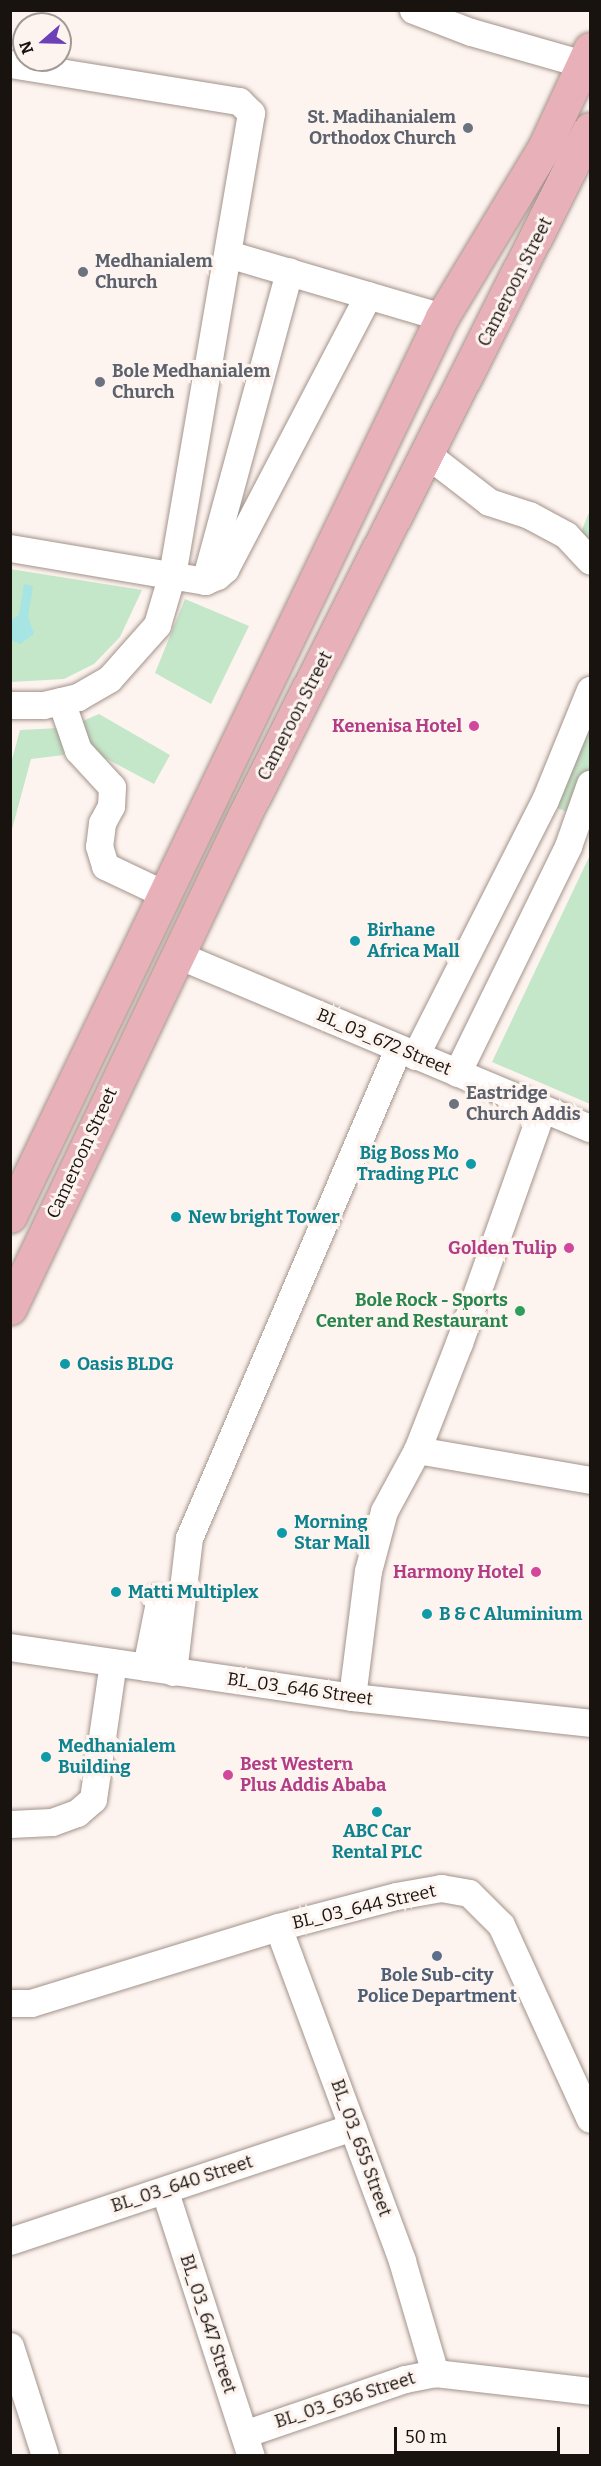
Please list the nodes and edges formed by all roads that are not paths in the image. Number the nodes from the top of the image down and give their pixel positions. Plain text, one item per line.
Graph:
1 (412, 10) edge
2 (588, 60) edge
3 (10, 64) edge
4 (591, 129) edge
5 (228, 254) junction
6 (289, 271) junction
7 (368, 295) junction
8 (442, 317) junction
9 (428, 455) junction
10 (10, 548) edge
11 (591, 561) edge
12 (172, 574) junction
13 (205, 581) junction
14 (591, 690) edge
15 (61, 701) junction
16 (10, 705) edge
17 (591, 784) edge
18 (214, 795) junction
19 (245, 814) junction
20 (166, 895) junction
21 (178, 955) junction
22 (406, 1052) junction
23 (457, 1073) junction
24 (542, 1110) junction
25 (591, 1128) edge
26 (10, 1216) edge
27 (10, 1308) edge
28 (417, 1450) junction
29 (591, 1480) edge
30 (156, 1598) dead end
31 (10, 1647) edge
32 (113, 1662) junction
33 (146, 1667) junction
34 (173, 1672) junction
35 (352, 1697) junction
36 (591, 1723) edge
37 (10, 1824) edge
38 (278, 1927) junction
39 (10, 2004) edge
40 (591, 2119) edge
41 (353, 2127) junction
42 (165, 2192) junction
43 (10, 2241) edge
44 (10, 2346) edge
45 (435, 2373) junction
46 (591, 2391) edge
47 (247, 2445) edge
48 (45, 2456) edge

1 - 2 street
2 - 8 main road, Cameroon Street
3 - 5 street
4 - 9 main road, Cameroon Street
5 - 6 street
5 - 12 street
6 - 7 street
6 - 13 street
7 - 8 street
7 - 13 street
8 - 18 main road, Cameroon Street
9 - 11 street
9 - 19 main road, Cameroon Street
10 - 12 street
12 - 13 street
12 - 15 street
14 - 22 street
15 - 16 street
15 - 20 street
17 - 23 street
18 - 19 main road
18 - 20 main road, Cameroon Street
19 - 21 main road, Cameroon Street
20 - 26 main road, Cameroon Street
21 - 22 street, BL_03_672 Street
21 - 27 main road, Cameroon Street
22 - 23 street, BL_03_672 Street
22 - 34 street
23 - 24 street, BL_03_672 Street
24 - 25 street, BL_03_672 Street
24 - 28 street
28 - 29 street
28 - 35 street
30 - 33 street
31 - 32 street, BL_03_646 Street
32 - 33 street, BL_03_646 Street
32 - 37 street
33 - 34 street, BL_03_646 Street
34 - 35 street, BL_03_646 Street
35 - 36 street, BL_03_646 Street
38 - 39 street, BL_03_644 Street
38 - 40 street, BL_03_644 Street
38 - 41 street, BL_03_655 Street
41 - 42 street, BL_03_640 Street
41 - 45 street, BL_03_655 Street
42 - 43 street, BL_03_640 Street
42 - 47 street, BL_03_647 Street
44 - 48 street
45 - 46 street, BL_03_636 Street
45 - 47 street, BL_03_636 Street

